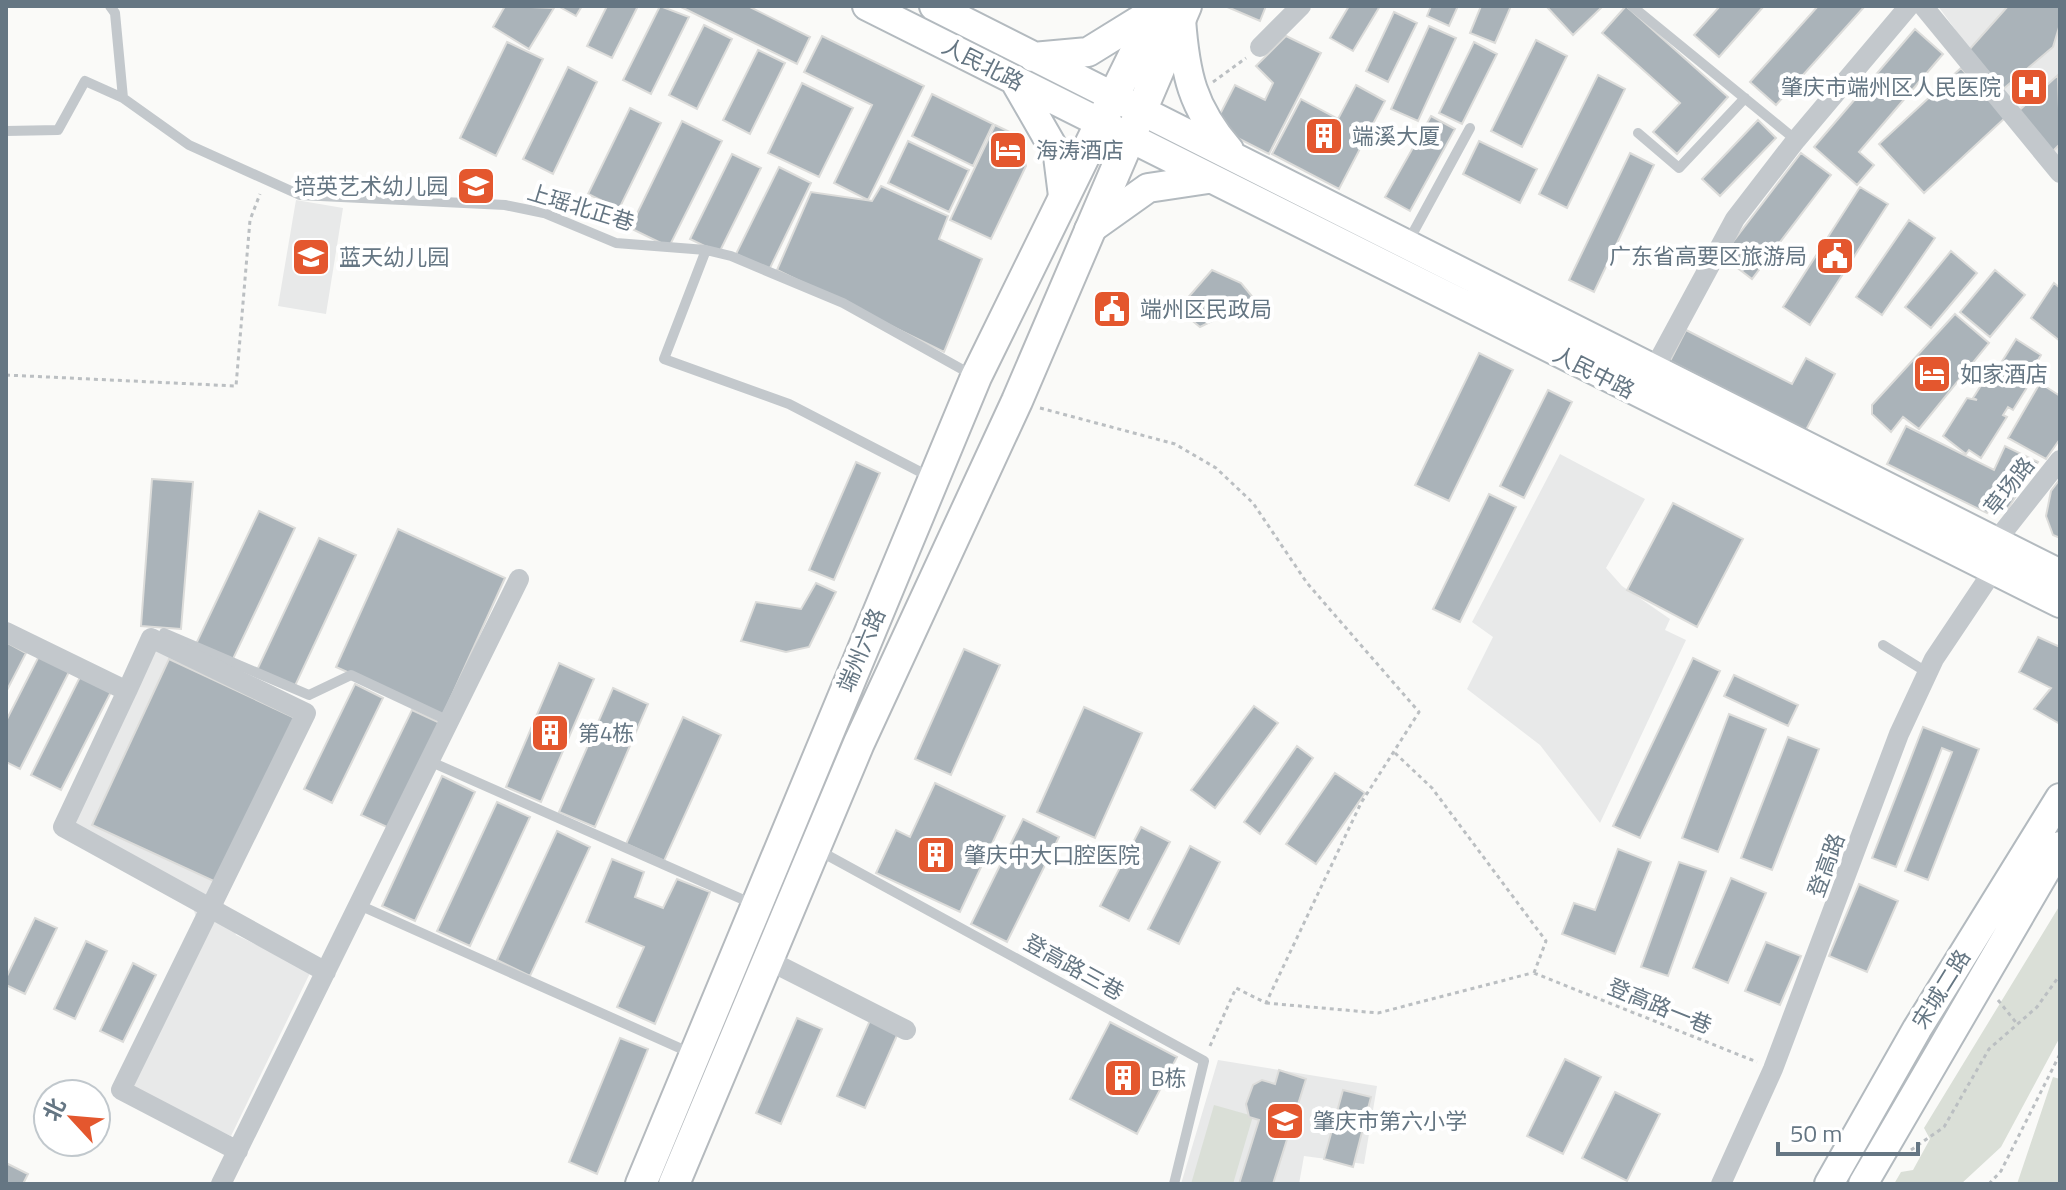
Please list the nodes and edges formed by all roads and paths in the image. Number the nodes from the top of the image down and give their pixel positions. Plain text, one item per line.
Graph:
1 (110, 6) edge
2 (867, 6) edge
3 (934, 6) edge
4 (1301, 6) edge
5 (1632, 6) edge
6 (1909, 6) edge
7 (1923, 6) edge
8 (1170, 10) edge
9 (1260, 47) joint
10 (1041, 62) junction
11 (1025, 86) junction
12 (1194, 96) junction
13 (123, 98) junction
14 (1745, 98) junction
15 (1106, 110) junction
16 (1141, 110) junction
17 (1470, 128) dead end
18 (6, 131) edge
19 (1638, 133) dead end
20 (1128, 138) junction
21 (1796, 140) junction
22 (1235, 156) junction
23 (2060, 173) edge
24 (265, 179) junction
25 (1208, 179) junction
26 (1063, 196) junction
27 (1089, 230) junction
28 (1407, 244) junction
29 (706, 250) junction
30 (1654, 369) junction
31 (6, 375) edge
32 (976, 377) junction
33 (1017, 401) junction
34 (2060, 460) edge
35 (933, 478) junction
36 (1996, 541) junction
37 (1993, 571) junction
38 (2060, 574) edge
39 (519, 579) dead end
40 (2060, 603) edge
41 (6, 632) edge
42 (164, 633) dead end
43 (1883, 645) dead end
44 (1928, 673) junction
45 (127, 691) junction
46 (449, 721) junction
47 (1394, 751) junction
48 (429, 761) junction
49 (2060, 798) edge
50 (2060, 846) edge
51 (814, 848) junction
52 (359, 905) junction
53 (756, 905) junction
54 (213, 908) junction
55 (768, 960) junction
56 (326, 972) junction
57 (1534, 973) junction
58 (2060, 975) edge
59 (1997, 999) dead end
60 (1266, 1003) junction
61 (2018, 1025) junction
62 (906, 1030) dead end
63 (2060, 1054) edge
64 (694, 1055) junction
65 (1204, 1061) junction
66 (1773, 1069) junction
67 (238, 1151) junction
68 (1905, 1155) dead end
69 (221, 1184) edge
70 (641, 1184) edge
71 (674, 1184) edge
72 (1174, 1184) edge
73 (1721, 1184) edge
74 (1829, 1184) edge
75 (1863, 1184) edge
76 (1989, 1184) edge

1 - 13 lane
2 - 11 main road, 人民北路
3 - 10 main road, 人民北路
4 - 9 street
5 - 14 lane
6 - 21 street
7 - 23 street
8 - 10 main road
8 - 12 main road
8 - 15 main road, 端州六路
8 - 16 main road, 端州六路
9 - 12 path
10 - 11 main road
10 - 15 main road, 人民北路
11 - 15 main road, 人民北路
11 - 26 main road
12 - 22 main road
13 - 18 lane, 上瑶北正巷
13 - 24 lane, 上瑶北正巷
14 - 19 lane
14 - 21 lane
15 - 16 main road, 人民中路
15 - 20 main road, 人民中路
15 - 26 main road, 端州六路
16 - 20 main road, 端州六路
16 - 22 main road, 人民中路
17 - 28 lane
20 - 25 main road, 人民中路
20 - 27 main road, 端州六路
21 - 30 street
22 - 28 main road, 人民中路
24 - 29 lane, 上瑶北正巷
24 - 31 path
25 - 27 main road
25 - 37 main road, 人民中路
26 - 32 main road, 端州六路
27 - 33 main road, 端州六路
28 - 30 main road, 人民中路
29 - 32 lane, 上瑶北正巷
29 - 35 lane
30 - 36 main road, 人民中路
32 - 35 main road, 端州六路
33 - 47 path
33 - 51 main road, 端州六路
34 - 36 street, 草场路
35 - 53 main road, 端州六路
36 - 38 main road, 人民中路
37 - 40 main road, 人民中路
37 - 44 street, 登高路
39 - 46 street
41 - 45 street
42 - 46 lane
43 - 44 lane
44 - 66 street, 登高路
45 - 54 street
45 - 54 street
46 - 48 street
47 - 57 path
47 - 60 path
48 - 52 street
48 - 53 lane
49 - 74 main road, 宋城二路
50 - 75 main road, 宋城二路
51 - 55 main road, 端州六路
51 - 65 lane, 登高路三巷
52 - 56 street
52 - 64 lane
53 - 64 main road, 端州六路
54 - 56 street
54 - 67 street
55 - 62 street
55 - 71 main road, 端州六路
56 - 67 street
57 - 60 path
57 - 66 path, 登高路一巷
58 - 61 path
59 - 61 path
60 - 65 path
61 - 68 path
63 - 76 path
64 - 70 main road, 端州六路
65 - 72 lane
66 - 73 street, 登高路
67 - 69 street

